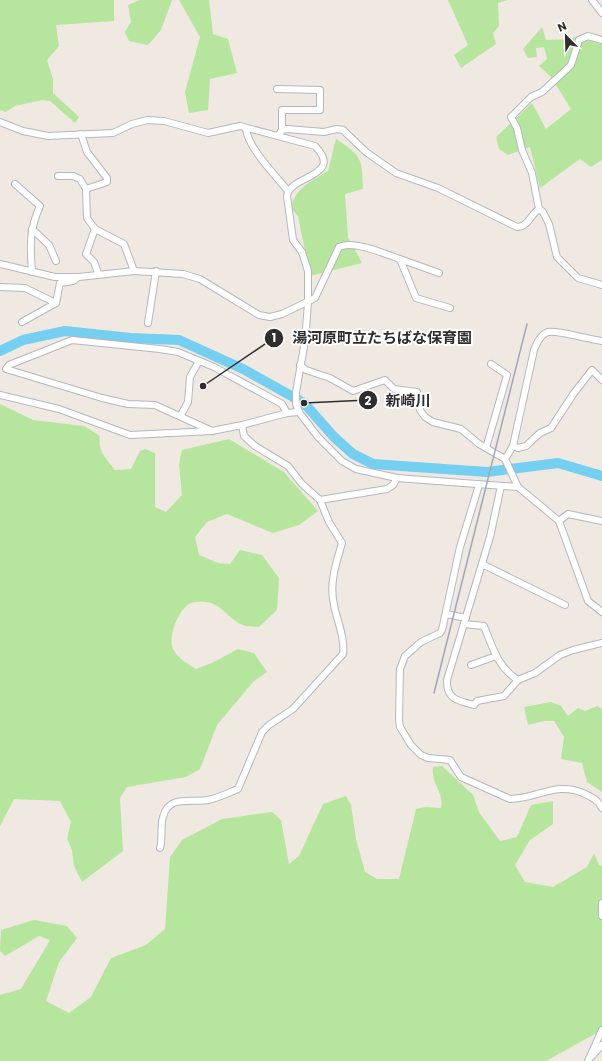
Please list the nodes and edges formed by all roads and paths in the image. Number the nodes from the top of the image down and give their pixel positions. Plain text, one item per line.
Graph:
1 (592, 0) edge
2 (602, 13) edge
3 (602, 40) edge
4 (277, 89) dead end
5 (0, 122) edge
6 (246, 128) junction
7 (282, 130) junction
8 (81, 134) junction
9 (278, 136) junction
10 (58, 176) dead end
11 (15, 184) dead end
12 (86, 190) junction
13 (288, 191) junction
14 (539, 209) junction
15 (32, 229) junction
16 (95, 229) junction
17 (400, 259) junction
18 (56, 261) dead end
19 (2, 265) edge
20 (134, 271) junction
21 (156, 271) junction
22 (32, 272) junction
23 (439, 273) dead end
24 (98, 274) junction
25 (79, 277) junction
26 (601, 283) edge
27 (0, 287) edge
28 (56, 303) junction
29 (308, 303) junction
30 (450, 308) dead end
31 (22, 322) dead end
32 (148, 323) dead end
33 (602, 342) edge
34 (199, 361) junction
35 (491, 364) dead end
36 (300, 365) junction
37 (602, 380) edge
38 (0, 395) edge
39 (299, 412) junction
40 (287, 413) junction
41 (182, 415) junction
42 (242, 426) junction
43 (212, 431) junction
44 (513, 446) junction
45 (486, 448) junction
46 (506, 461) junction
47 (397, 478) junction
48 (479, 485) junction
49 (501, 486) junction
50 (518, 487) junction
51 (320, 500) junction
52 (559, 521) junction
53 (602, 521) edge
54 (482, 564) junction
55 (565, 605) dead end
56 (602, 612) edge
57 (446, 614) junction
58 (465, 621) junction
59 (602, 643) edge
60 (496, 656) junction
61 (471, 665) dead end
62 (518, 680) junction
63 (602, 808) edge
64 (160, 848) dead end
65 (602, 903) edge
66 (602, 916) edge
67 (602, 1030) edge
68 (602, 1045) edge
69 (588, 1061) edge

1 - 2 street
3 - 14 street
4 - 7 street
5 - 8 street
6 - 8 street
6 - 9 street
6 - 13 street
7 - 9 street
7 - 14 street
8 - 12 street
9 - 13 street
10 - 12 street
11 - 15 street
12 - 16 street
13 - 29 street
14 - 26 street
15 - 18 street
15 - 22 street
16 - 20 street
16 - 24 street
17 - 23 street
17 - 29 street
17 - 30 street
19 - 22 street
20 - 21 street
20 - 24 street
21 - 29 street
21 - 32 street
22 - 25 street
24 - 25 street
25 - 28 street
27 - 28 street
28 - 31 street
29 - 36 street
33 - 44 street
34 - 40 street
34 - 41 street
34 - 41 street
35 - 45 street
36 - 39 street
36 - 45 street
37 - 44 street
38 - 43 street
39 - 40 street
39 - 47 street
40 - 42 street
41 - 43 street
42 - 43 street
42 - 51 street
44 - 46 street
45 - 46 street
46 - 50 street
47 - 48 street
47 - 51 street
48 - 49 street
48 - 57 street
49 - 50 street
49 - 54 street
50 - 52 street
51 - 64 street
52 - 53 street
52 - 56 street
54 - 55 street
54 - 58 street
57 - 58 street
57 - 63 street
58 - 60 street
58 - 62 street
59 - 62 street
60 - 61 street
60 - 62 street
65 - 66 street
67 - 69 street
68 - 69 street

